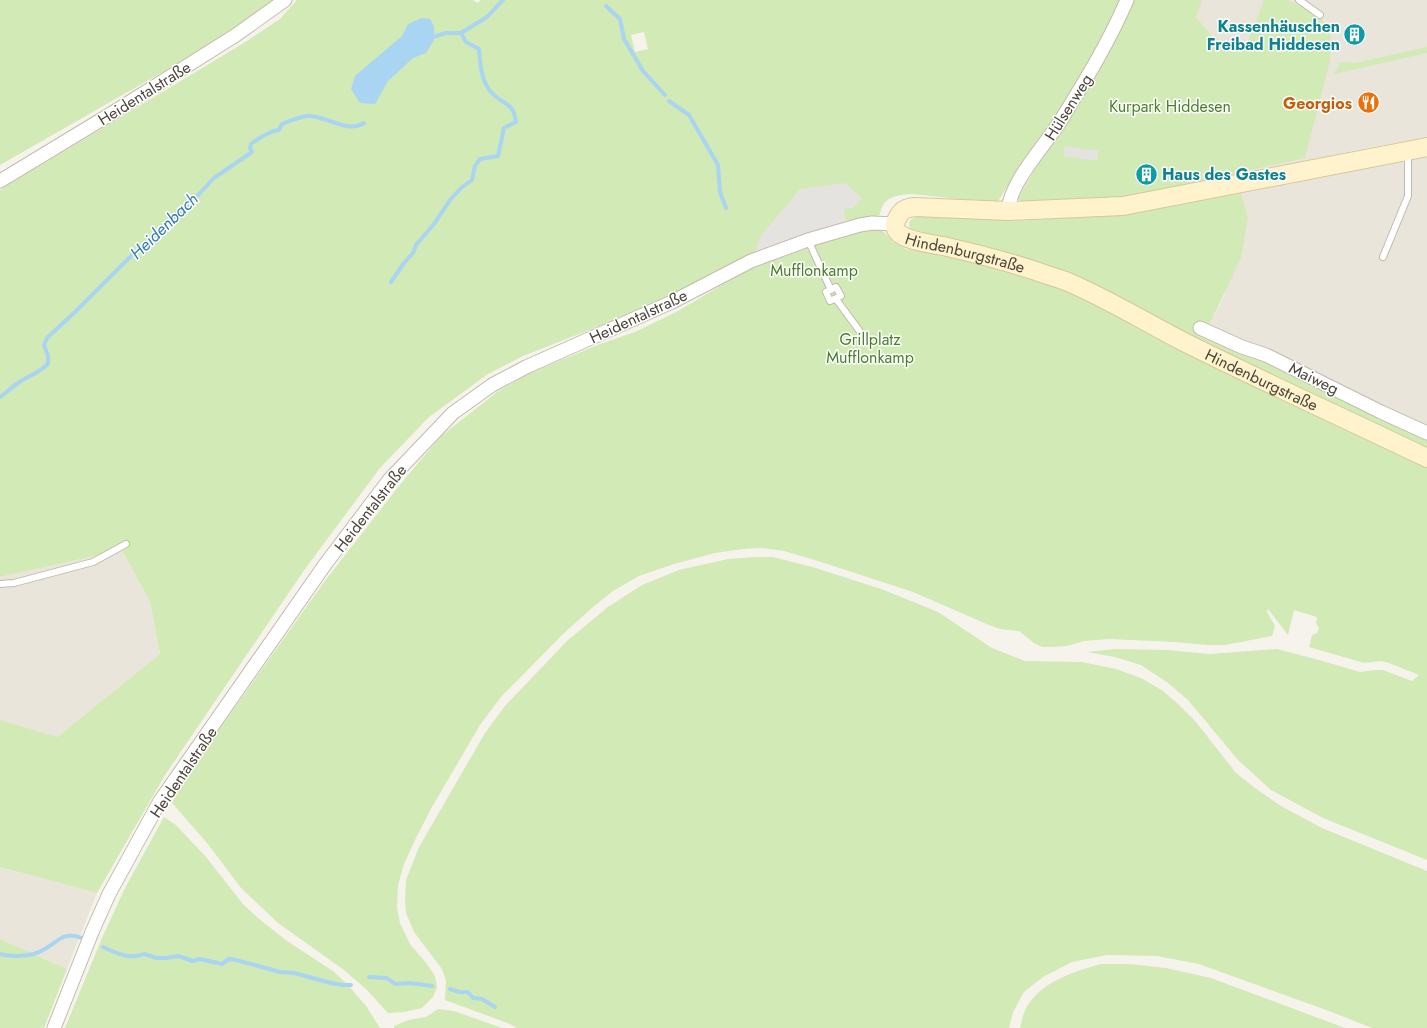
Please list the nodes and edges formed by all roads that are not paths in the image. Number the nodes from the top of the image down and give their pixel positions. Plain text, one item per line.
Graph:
1 (285, 0) edge
2 (1127, 0) edge
3 (1299, 0) edge
4 (1320, 15) dead end
5 (1427, 147) edge
6 (1408, 151) junction
7 (0, 181) edge
8 (1008, 212) junction
9 (895, 224) junction
10 (808, 240) junction
11 (1383, 257) dead end
12 (1200, 328) dead end
13 (864, 338) dead end
14 (1427, 433) edge
15 (1427, 458) edge
16 (126, 544) dead end
17 (0, 584) edge
18 (54, 1028) edge

1 - 7 street, Heidentalstraße
2 - 8 street, Hülsenweg
3 - 4 lane
5 - 6 main road, Hindenburgstraße
6 - 8 main road, Hindenburgstraße
6 - 11 lane
8 - 9 main road, Hindenburgstraße
9 - 10 street, Heidentalstraße
9 - 15 main road, Hindenburgstraße
10 - 13 lane
10 - 18 street, Heidentalstraße
12 - 14 street, Maiweg
16 - 17 lane

